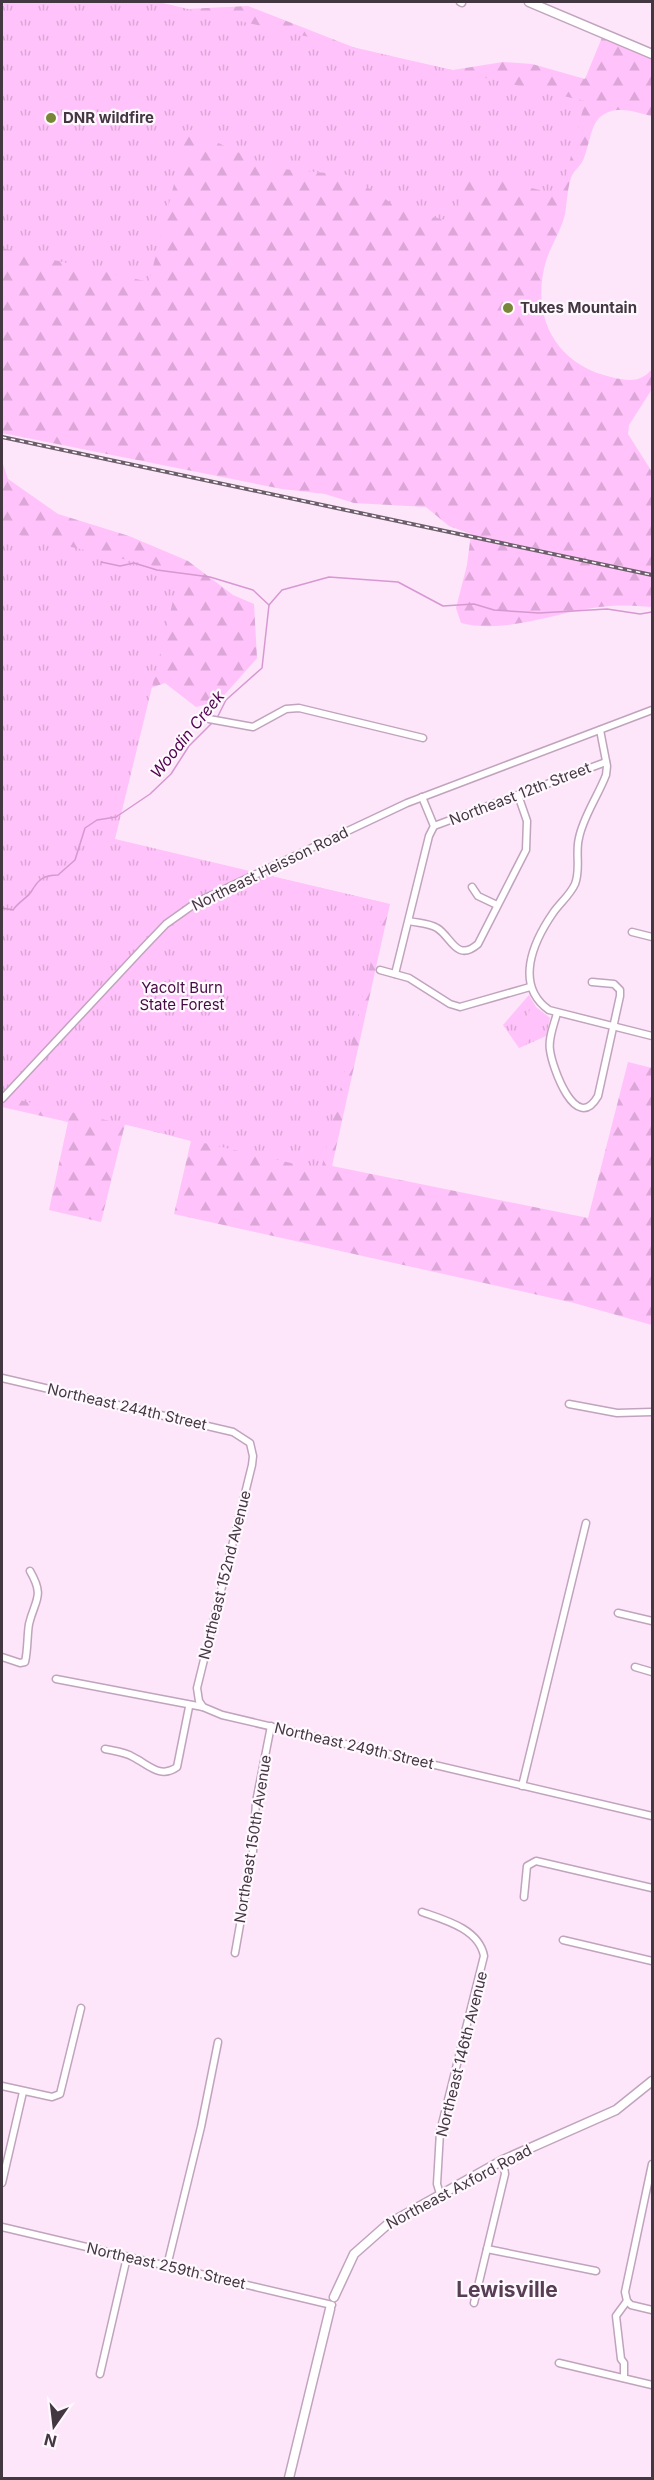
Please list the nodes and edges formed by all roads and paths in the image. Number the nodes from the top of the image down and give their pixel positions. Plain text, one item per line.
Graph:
1 (529, 2) edge
2 (652, 54) edge
3 (652, 710) edge
4 (209, 719) dead end
5 (600, 730) junction
6 (423, 738) dead end
7 (606, 762) junction
8 (518, 795) junction
9 (422, 797) junction
10 (434, 826) junction
11 (472, 887) dead end
12 (497, 905) junction
13 (409, 921) junction
14 (632, 932) dead end
15 (652, 937) edge
16 (380, 970) dead end
17 (395, 974) junction
18 (591, 982) dead end
19 (530, 987) junction
20 (557, 1013) junction
21 (614, 1026) junction
22 (652, 1036) edge
23 (2, 1099) edge
24 (2, 1378) edge
25 (569, 1404) dead end
26 (652, 1412) edge
27 (250, 1443) joint
28 (586, 1523) dead end
29 (30, 1571) dead end
30 (618, 1613) dead end
31 (652, 1621) edge
32 (2, 1657) edge
33 (635, 1667) dead end
34 (652, 1672) edge
35 (56, 1679) dead end
36 (189, 1707) junction
37 (204, 1707) junction
38 (272, 1726) junction
39 (105, 1749) dead end
40 (522, 1786) junction
41 (652, 1816) edge
42 (652, 1888) edge
43 (524, 1897) dead end
44 (422, 1912) dead end
45 (562, 1940) dead end
46 (235, 1953) dead end
47 (652, 1961) edge
48 (81, 2008) dead end
49 (218, 2042) dead end
50 (652, 2081) edge
51 (2, 2086) edge
52 (23, 2092) junction
53 (503, 2160) junction
54 (652, 2164) edge
55 (2, 2183) edge
56 (440, 2194) junction
57 (2, 2227) edge
58 (487, 2249) junction
59 (128, 2257) junction
60 (167, 2266) junction
61 (596, 2271) dead end
62 (627, 2301) junction
63 (474, 2303) dead end
64 (332, 2304) junction
65 (652, 2310) edge
66 (559, 2363) dead end
67 (100, 2374) dead end
68 (624, 2378) junction
69 (652, 2385) edge
70 (289, 2478) edge

1 - 2 main road
3 - 5 street, Northeast Heisson Road
4 - 6 street
5 - 7 street
5 - 9 street, Northeast Heisson Road
7 - 8 street, Northeast 12th Street
7 - 19 street
8 - 10 street, Northeast 12th Street
8 - 12 street
9 - 10 street
9 - 23 street, Northeast Heisson Road
10 - 13 street
11 - 12 street
12 - 13 street
13 - 17 street
14 - 15 street
16 - 17 street
17 - 19 street
18 - 21 street
19 - 20 street
20 - 21 street
20 - 21 street
21 - 22 street
24 - 27 street, Northeast 244th Street
25 - 26 street
27 - 37 street, Northeast 152nd Avenue
28 - 40 street
29 - 32 street
30 - 31 street
33 - 34 street
35 - 36 street, Northeast 249th Street
36 - 37 street, Northeast 249th Street
36 - 39 street
37 - 38 street, Northeast 249th Street
38 - 40 street, Northeast 249th Street
38 - 46 street, Northeast 150th Avenue
40 - 41 street, Northeast 249th Street
42 - 43 street
44 - 56 street, Northeast 146th Avenue
45 - 47 street
48 - 52 street
49 - 60 street
50 - 53 main road, Northeast Axford Road
51 - 52 street
52 - 55 street
53 - 56 main road, Northeast Axford Road
53 - 58 street
54 - 62 street
56 - 64 main road, Northeast Axford Road
57 - 59 street, Northeast 259th Street
58 - 61 street
58 - 63 street
59 - 60 street, Northeast 259th Street
59 - 67 street
60 - 64 street, Northeast 259th Street
62 - 65 street
62 - 68 street
64 - 70 main road, Northeast Axford Road
66 - 68 street
68 - 69 street

